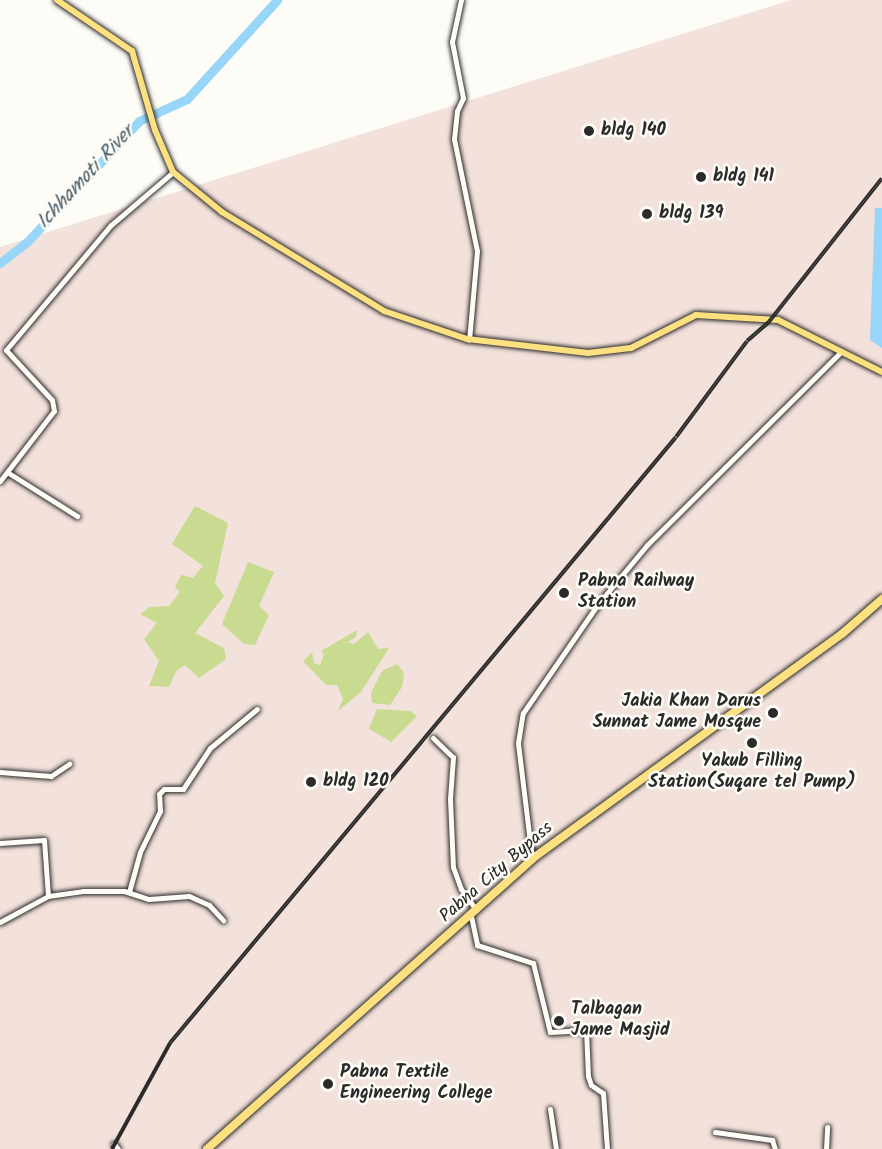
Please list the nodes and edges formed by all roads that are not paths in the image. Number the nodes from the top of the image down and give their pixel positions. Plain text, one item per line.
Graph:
1 (57, 0) edge
2 (461, 0) edge
3 (173, 172) junction
4 (469, 340) junction
5 (840, 353) junction
6 (882, 372) edge
7 (8, 472) junction
8 (0, 480) edge
9 (77, 516) dead end
10 (882, 599) edge
11 (256, 709) dead end
12 (433, 738) dead end
13 (69, 764) dead end
14 (0, 772) edge
15 (0, 843) edge
16 (532, 860) junction
17 (129, 892) junction
18 (48, 896) junction
19 (474, 913) junction
20 (223, 920) dead end
21 (0, 922) edge
22 (550, 1109) dead end
23 (827, 1127) dead end
24 (715, 1132) dead end
25 (207, 1149) edge
26 (556, 1149) edge
27 (607, 1149) edge
28 (775, 1149) edge
29 (825, 1149) edge

1 - 3 main road
2 - 4 street
3 - 4 main road
3 - 7 street
4 - 5 main road
5 - 6 main road
5 - 16 street
7 - 8 street
7 - 9 street
10 - 16 highway, Pabna City Bypass
11 - 17 street
12 - 19 street
13 - 14 street
15 - 18 street
16 - 19 highway, Pabna City Bypass
17 - 18 street
17 - 20 street
18 - 21 street
19 - 25 highway, Pabna City Bypass
19 - 27 street
22 - 26 street
23 - 29 street
24 - 28 street

